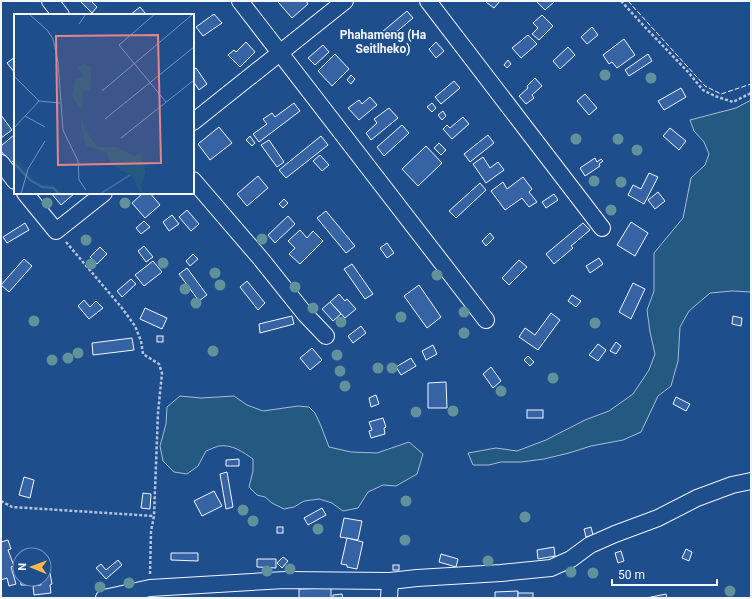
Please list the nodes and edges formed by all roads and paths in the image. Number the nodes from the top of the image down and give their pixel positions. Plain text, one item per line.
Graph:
1 (50, 1) edge
2 (240, 1) edge
3 (345, 1) edge
4 (428, 1) edge
5 (621, 1) edge
6 (60, 14) edge
7 (280, 52) junction
8 (751, 93) edge
9 (194, 121) edge
10 (1, 163) edge
11 (14, 180) edge
12 (194, 181) edge
13 (26, 194) edge
14 (103, 194) edge
15 (602, 228) dead end
16 (56, 231) junction
17 (486, 320) dead end
18 (326, 336) dead end
19 (751, 481) edge
20 (1, 501) edge
21 (154, 516) junction
22 (390, 581) junction
23 (150, 588) junction
24 (104, 598) edge
25 (389, 598) edge

1 - 6 street
2 - 7 street
3 - 7 street
4 - 15 street
5 - 8 path
7 - 9 street
7 - 17 street
10 - 11 street
12 - 18 street
13 - 16 street
14 - 16 street
16 - 21 path
19 - 22 street
20 - 21 path
21 - 23 path
22 - 23 street
22 - 25 street
23 - 24 street

